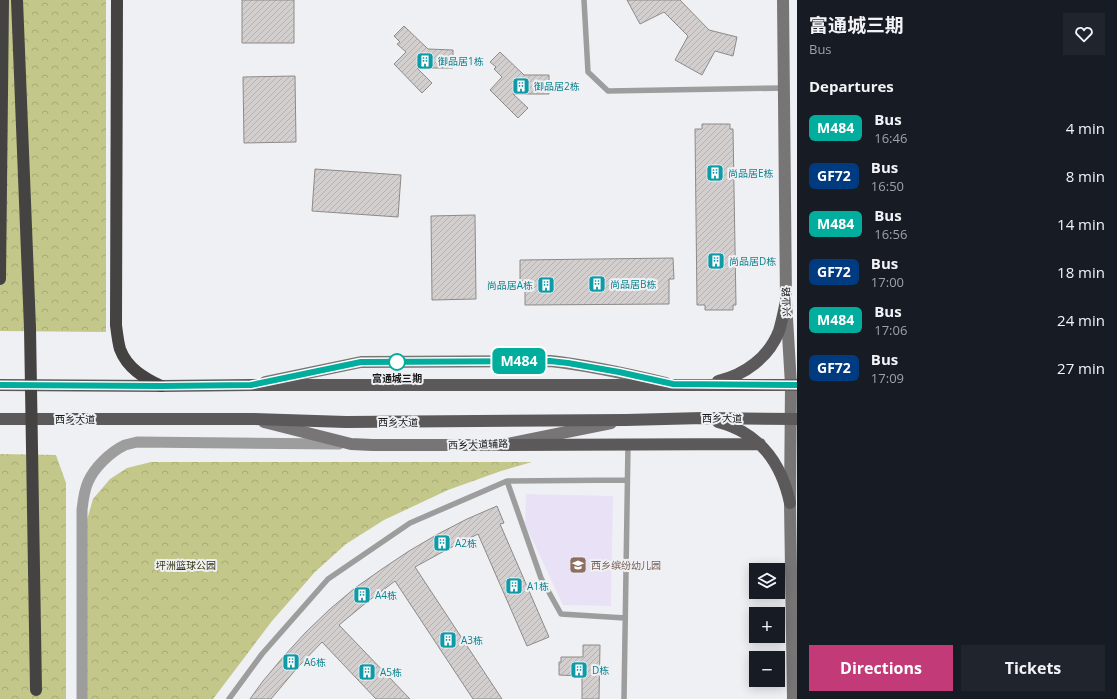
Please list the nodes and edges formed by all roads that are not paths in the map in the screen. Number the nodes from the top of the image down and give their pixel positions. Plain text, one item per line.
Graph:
1 (3, 0) edge
2 (17, 0) edge
3 (117, 0) edge
4 (584, 0) edge
5 (783, 0) edge
6 (784, 88) junction
7 (0, 279) edge
8 (786, 301) junction
9 (673, 384) junction
10 (0, 385) edge
11 (251, 385) junction
12 (702, 385) junction
13 (794, 385) edge
14 (161, 386) junction
15 (703, 418) junction
16 (0, 419) edge
17 (253, 419) junction
18 (794, 419) edge
19 (626, 420) junction
20 (351, 444) junction
21 (760, 444) junction
22 (503, 445) junction
23 (628, 445) junction
24 (627, 480) junction
25 (507, 481) junction
26 (790, 503) junction
27 (625, 618) junction
28 (35, 699) edge
29 (82, 699) edge
30 (229, 699) edge
31 (624, 699) edge
32 (793, 699) edge

1 - 7 highway
2 - 28 highway, bridge
3 - 14 highway
4 - 6 lane
5 - 6 street, 兴业路
6 - 8 street, 兴业路
8 - 12 main road
8 - 13 street, 兴业路
9 - 11 main road
9 - 11 street
9 - 12 main road
10 - 14 main road
11 - 14 main road
12 - 13 main road
13 - 18 street, 兴业路
15 - 18 main road, 西乡大道
15 - 19 main road, 西乡大道
15 - 21 main road
16 - 17 main road, 西乡大道
17 - 19 main road, 西乡大道
17 - 20 street, 西乡大道辅路
18 - 26 street, 兴业路
19 - 22 street, 西乡大道辅路
20 - 22 street, 西乡大道辅路
20 - 29 street, 西乡大道辅路
21 - 23 main road
21 - 26 main road
22 - 23 main road
23 - 24 lane
24 - 25 lane
24 - 27 lane
25 - 27 lane
25 - 30 lane
26 - 32 street, 兴业路
27 - 31 lane

